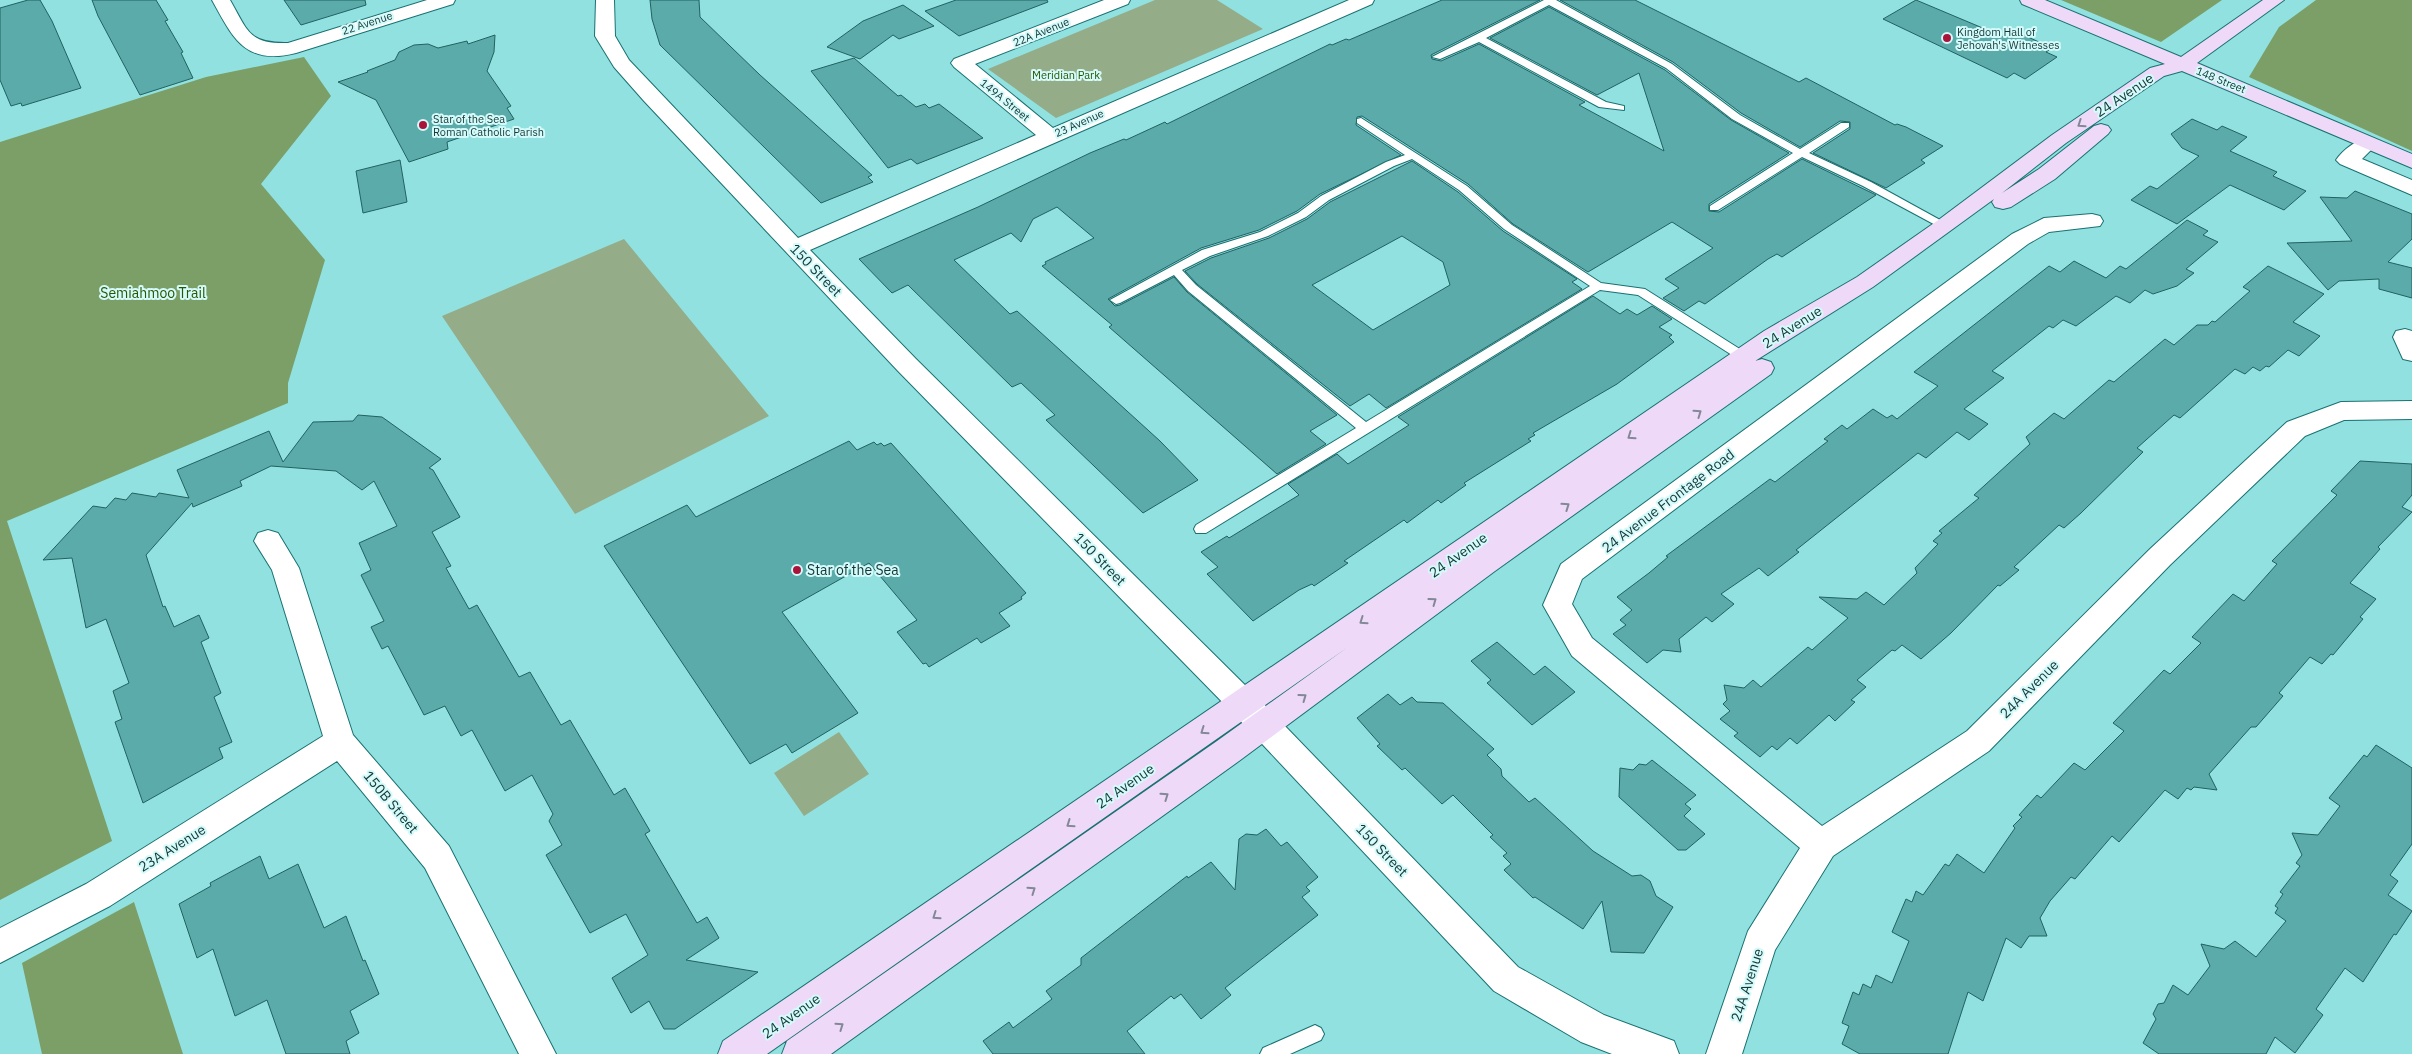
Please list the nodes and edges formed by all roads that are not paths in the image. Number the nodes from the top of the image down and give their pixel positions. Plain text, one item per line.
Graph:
1 (221, 0) edge
2 (446, 0) edge
3 (605, 0) edge
4 (1120, 0) edge
5 (1364, 0) edge
6 (2029, 0) edge
7 (2275, 0) edge
8 (1550, 1) edge
9 (1479, 38) junction
10 (1437, 57) dead end
11 (961, 63) joint
12 (2182, 65) junction
13 (1620, 108) dead end
14 (1361, 120) dead end
15 (1845, 126) dead end
16 (1050, 136) junction
17 (2368, 143) junction
18 (1802, 154) junction
19 (1412, 156) junction
20 (2412, 162) edge
21 (2412, 188) edge
22 (1714, 208) dead end
23 (2092, 221) dead end
24 (1945, 226) junction
25 (794, 248) junction
26 (1175, 270) junction
27 (1598, 286) junction
28 (1116, 300) dead end
29 (1753, 363) junction
30 (2412, 410) edge
31 (1366, 429) junction
32 (1201, 529) dead end
33 (268, 540) dead end
34 (1254, 715) junction
35 (340, 742) junction
36 (1821, 845) junction
37 (0, 946) edge
38 (1315, 1034) dead end
39 (538, 1054) edge
40 (736, 1054) edge
41 (800, 1054) edge
42 (1269, 1054) edge
43 (1661, 1054) edge
44 (1724, 1054) edge

1 - 2 street, 22 Avenue
3 - 25 street, 150 Street
4 - 11 street, 22A Avenue
5 - 16 street, 23 Avenue
6 - 12 main road, 148 Street
7 - 12 main road, 24 Avenue
8 - 9 lane
8 - 18 lane
9 - 10 lane
9 - 13 lane
11 - 16 street, 149A Street
12 - 17 main road, 148 Street
12 -> 24 main road, 24 Avenue
12 - 29 main road, 24 Avenue
14 - 19 lane
15 - 18 lane
16 - 25 street, 23 Avenue
17 - 20 main road, 148 Street
17 - 21 street
18 - 22 lane
18 - 24 lane
19 - 26 lane
19 - 27 lane
23 - 36 street, 24 Avenue Frontage Road
24 - 29 main road, 24 Avenue
25 - 34 street, 150 Street
26 - 28 lane
26 - 31 lane
27 - 29 lane
27 - 31 lane
29 - 34 main road, 24 Avenue
30 - 36 street, 24A Avenue
31 - 32 lane
33 - 35 street, 150B Street
34 -> 40 main road, 24 Avenue
41 -> 34 main road, 24 Avenue
34 - 43 street, 150 Street
35 - 37 street, 23A Avenue
35 - 39 street, 150B Street
36 - 44 street, 24A Avenue
38 - 42 lane

